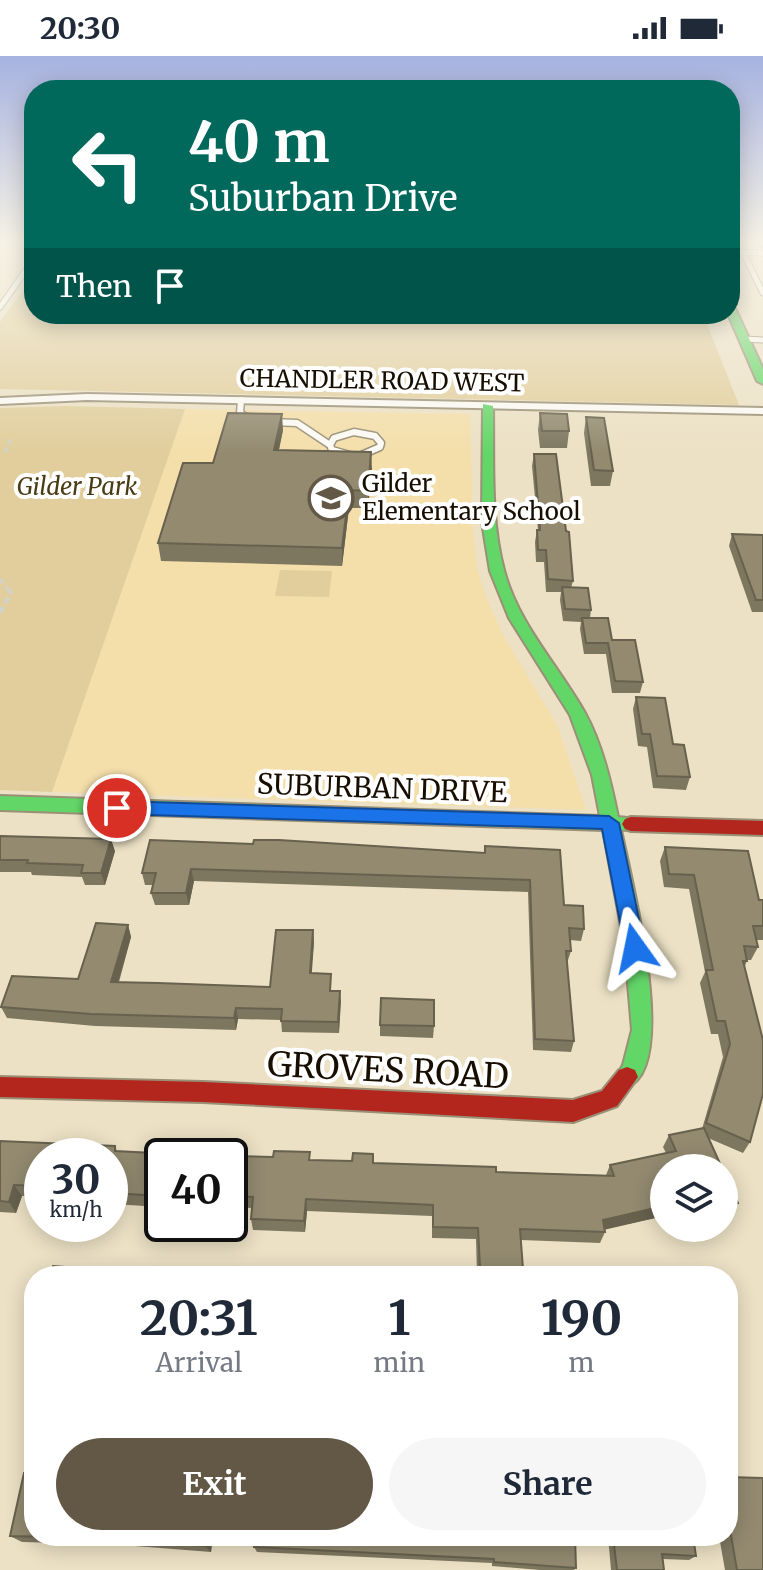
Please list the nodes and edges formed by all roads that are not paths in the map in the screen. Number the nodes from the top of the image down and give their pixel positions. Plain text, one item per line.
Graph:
1 (740, 321) edge
2 (754, 339) edge
3 (762, 378) edge
4 (241, 400) junction
5 (0, 401) edge
6 (487, 406) junction
7 (763, 411) edge
8 (330, 445) junction
9 (0, 803) edge
10 (609, 823) junction
11 (763, 828) edge
12 (0, 1087) edge

1 - 2 street
2 - 3 street
4 - 5 street, CHANDLER ROAD WEST
4 - 6 street, CHANDLER ROAD WEST
4 - 8 lane
6 - 7 street, CHANDLER ROAD WEST
6 - 10 street, GROVES ROAD
8 - 8 lane
9 - 10 street, SUBURBAN DRIVE
10 - 11 street, SUBURBAN DRIVE
10 - 12 street, GROVES ROAD

